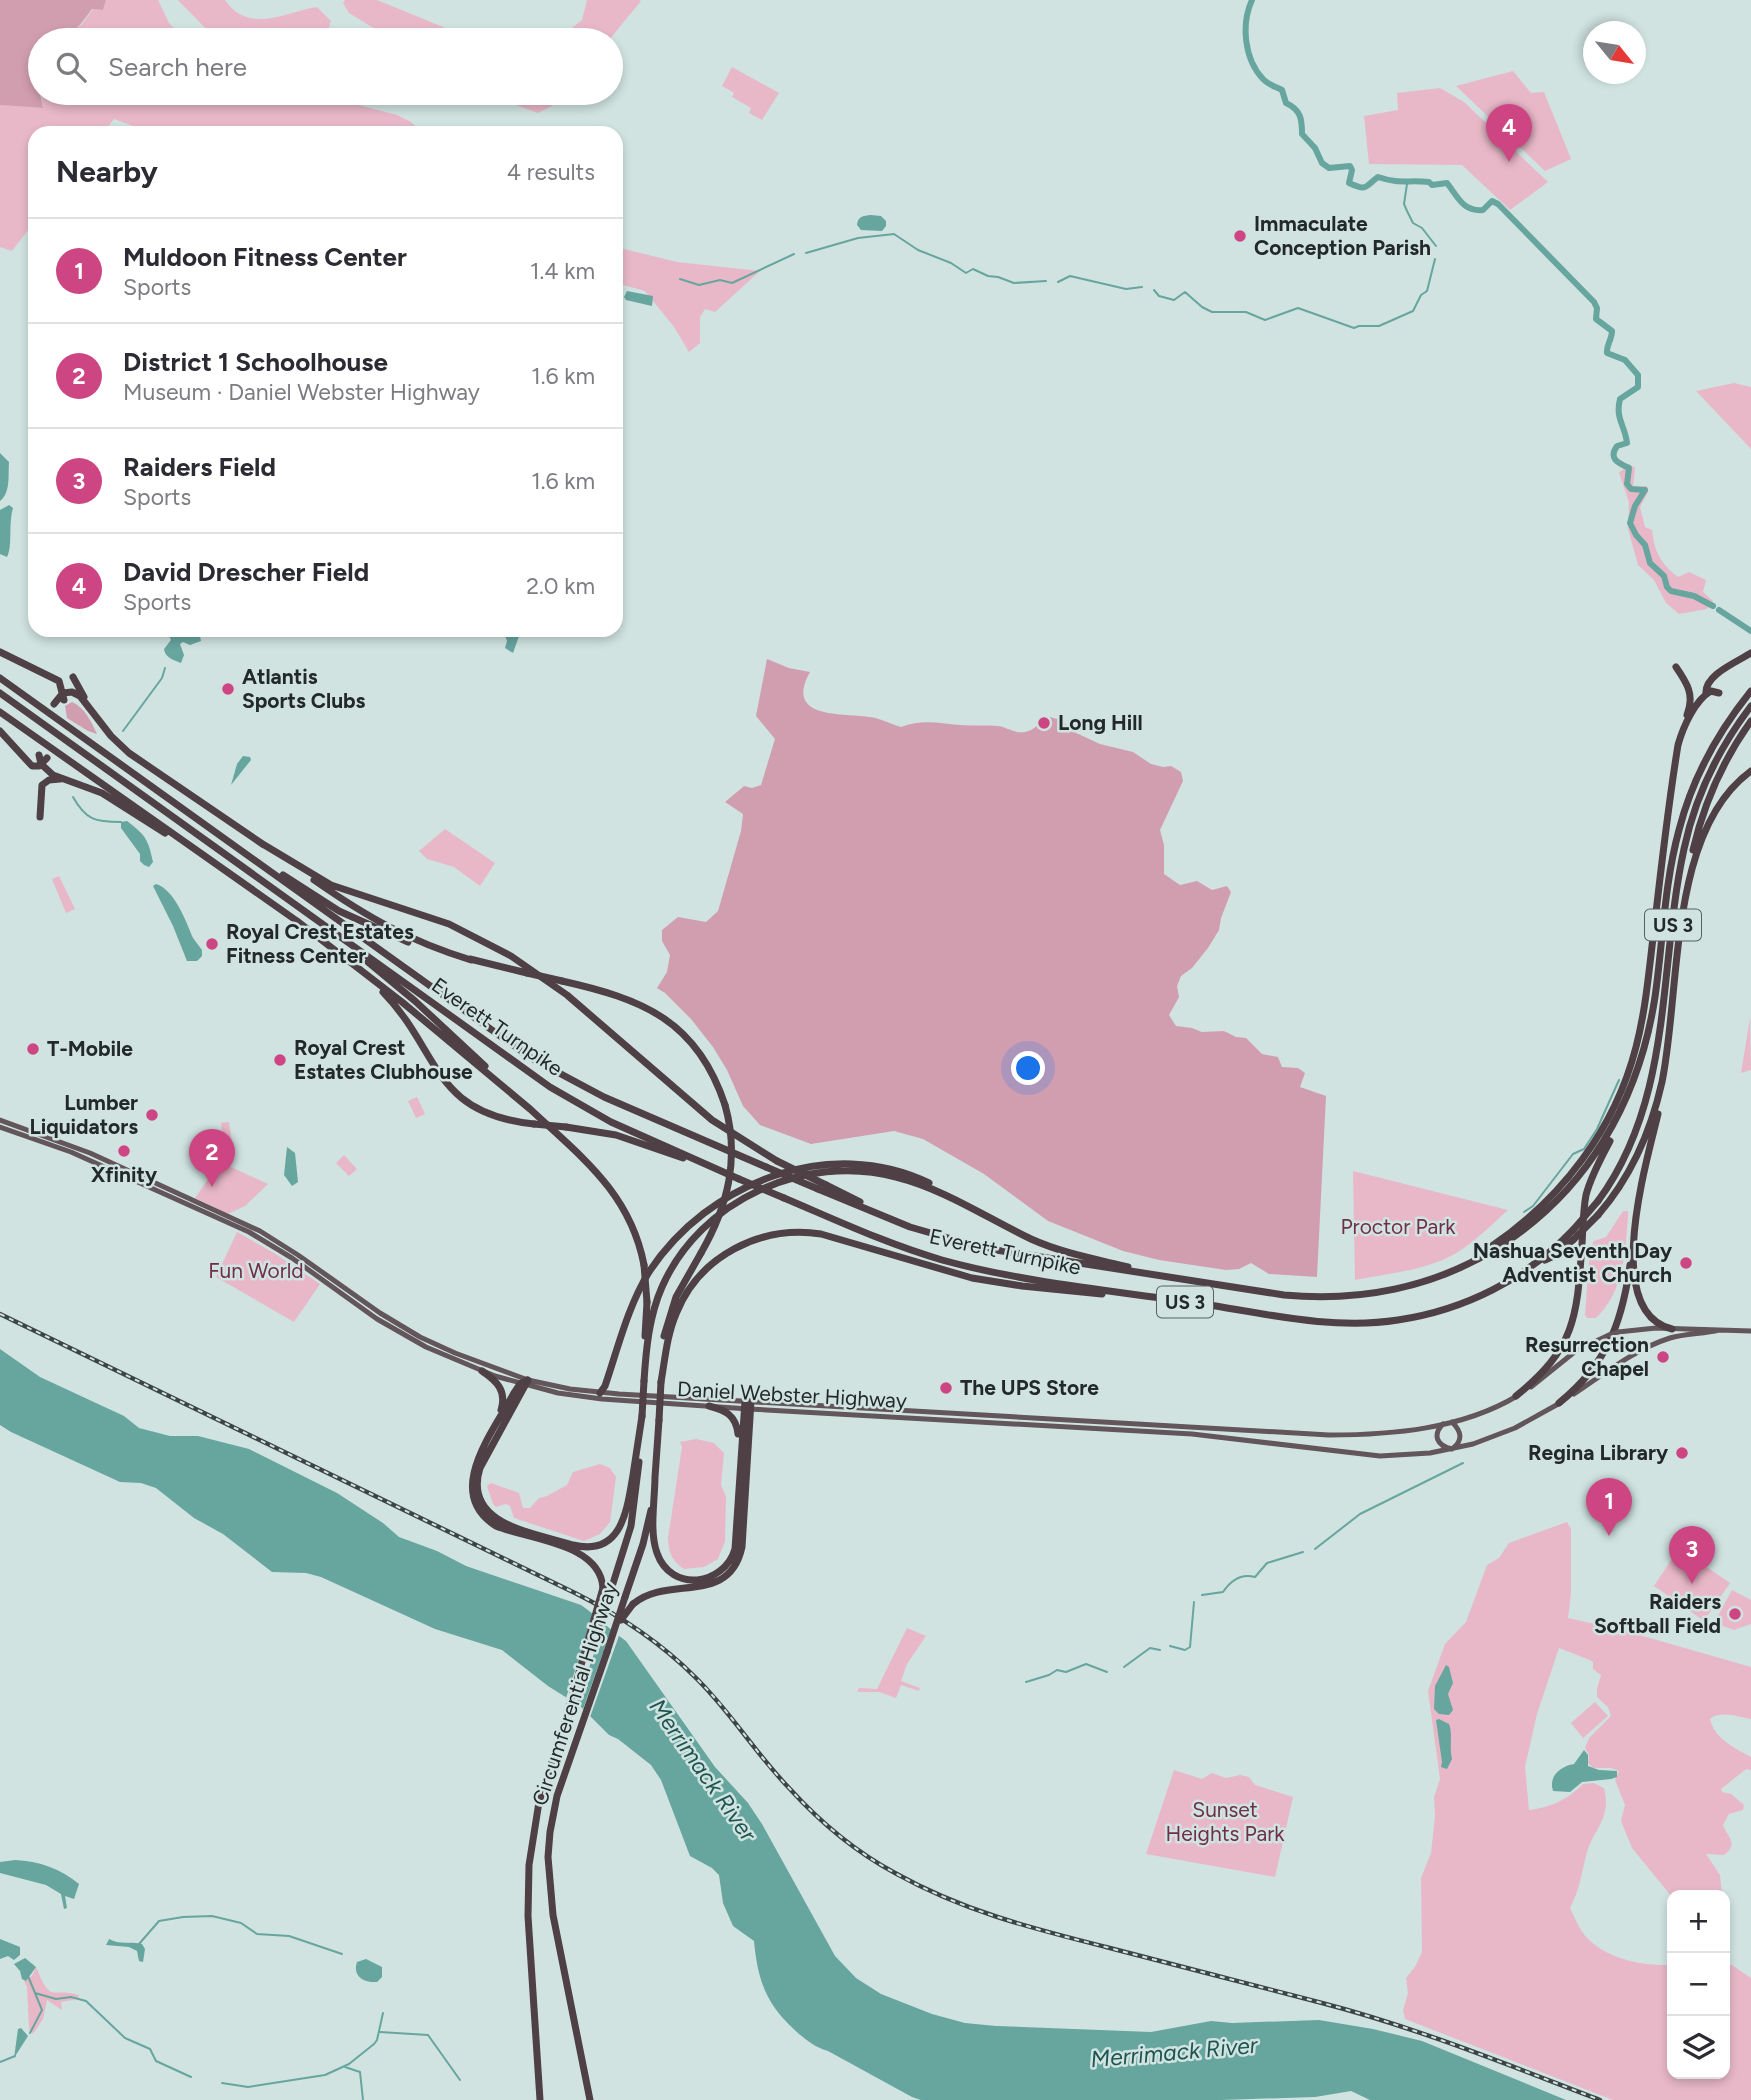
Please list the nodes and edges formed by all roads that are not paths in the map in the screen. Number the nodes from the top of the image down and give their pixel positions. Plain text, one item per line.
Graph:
1 (0, 652) edge
2 (1751, 653) edge
3 (1676, 667) dead end
4 (73, 677) dead end
5 (0, 678) edge
6 (1751, 691) edge
7 (0, 692) edge
8 (1720, 693) dead end
9 (1706, 694) junction
10 (64, 696) junction
11 (54, 704) dead end
12 (1751, 706) edge
13 (0, 712) edge
14 (95, 715) junction
15 (1751, 721) edge
16 (0, 731) edge
17 (1680, 737) junction
18 (1751, 774) edge
19 (67, 780) junction
20 (40, 817) dead end
21 (215, 832) junction
22 (261, 843) junction
23 (219, 866) junction
24 (1686, 896) junction
25 (316, 920) junction
26 (471, 960) junction
27 (356, 968) junction
28 (1672, 1010) junction
29 (1633, 1085) junction
30 (530, 1109) junction
31 (0, 1120) edge
32 (0, 1127) edge
33 (739, 1179) junction
34 (984, 1215) junction
35 (904, 1225) junction
36 (1633, 1244) junction
37 (1535, 1264) junction
38 (1147, 1274) junction
39 (1434, 1278) junction
40 (1185, 1302) junction
41 (1672, 1329) junction
42 (1699, 1331) junction
43 (1751, 1333) edge
44 (482, 1371) junction
45 (644, 1381) junction
46 (661, 1382) junction
47 (524, 1383) junction
48 (600, 1393) junction
49 (1516, 1396) junction
50 (1559, 1404) junction
51 (747, 1405) junction
52 (709, 1406) junction
53 (642, 1416) junction
54 (1452, 1422) junction
55 (1443, 1424) junction
56 (1452, 1449) junction
57 (477, 1462) junction
58 (739, 1469) junction
59 (655, 1476) junction
60 (607, 1590) junction
61 (607, 1652) junction
62 (540, 2100) edge
63 (590, 2100) edge

1 - 10 highway
2 - 9 highway
3 - 17 highway
4 - 14 highway
5 - 21 highway, Everett Turnpike / US 3
6 - 29 highway, Everett Turnpike / US 3
7 - 25 highway, Everett Turnpike / US 3
8 - 9 highway
9 - 17 highway
10 - 11 highway
10 - 14 highway
12 - 37 highway, Everett Turnpike / US 3, bridge
13 - 23 highway
14 - 22 highway
15 - 24 highway
16 - 19 highway
17 - 39 highway
18 - 24 highway
19 - 20 highway
19 - 23 highway
21 - 26 highway
21 - 35 highway, Everett Turnpike / US 3, bridge
22 - 26 highway
22 - 35 highway, bridge
23 - 27 highway
24 - 28 highway
25 - 30 highway
25 - 33 highway, Everett Turnpike / US 3
26 - 46 highway, bridge
27 - 30 highway
27 - 33 highway, bridge
28 - 36 highway
28 - 37 highway, bridge
29 - 39 highway, Everett Turnpike / US 3
29 - 49 highway
30 - 45 highway, bridge
31 - 47 main road, Daniel Webster Highway
32 - 44 main road, Daniel Webster Highway
33 - 40 highway, Everett Turnpike / US 3, bridge
34 - 38 highway
34 - 45 highway
34 - 48 highway
35 - 38 highway, Everett Turnpike / US 3
36 - 41 highway
36 - 50 highway
37 - 40 highway, Everett Turnpike / US 3
38 - 39 highway, Everett Turnpike / US 3
40 - 46 highway
41 - 42 main road, Daniel Webster Highway
41 - 49 main road, Daniel Webster Highway, bridge
42 - 43 main road
42 - 50 main road, Daniel Webster Highway
44 - 47 main road, Daniel Webster Highway
44 - 57 highway
45 - 53 highway, Circumferential Highway, bridge
46 - 59 highway, Circumferential Highway, bridge
47 - 48 main road, Daniel Webster Highway
47 - 52 main road, Daniel Webster Highway
47 - 53 highway
47 - 57 highway
48 - 51 main road, Daniel Webster Highway
49 - 54 main road, Daniel Webster Highway
50 - 56 main road, Daniel Webster Highway
51 - 52 main road, Daniel Webster Highway
51 - 55 main road, Daniel Webster Highway
51 - 56 main road, Daniel Webster Highway
51 - 58 highway
51 - 61 highway, bridge
52 - 58 highway
53 - 60 highway, Circumferential Highway
54 - 55 main road, Daniel Webster Highway
54 - 56 main road
55 - 56 main road
57 - 60 highway
58 - 59 highway
59 - 61 highway, Circumferential Highway, bridge
60 - 62 highway, Circumferential Highway, bridge
61 - 63 highway, Circumferential Highway

